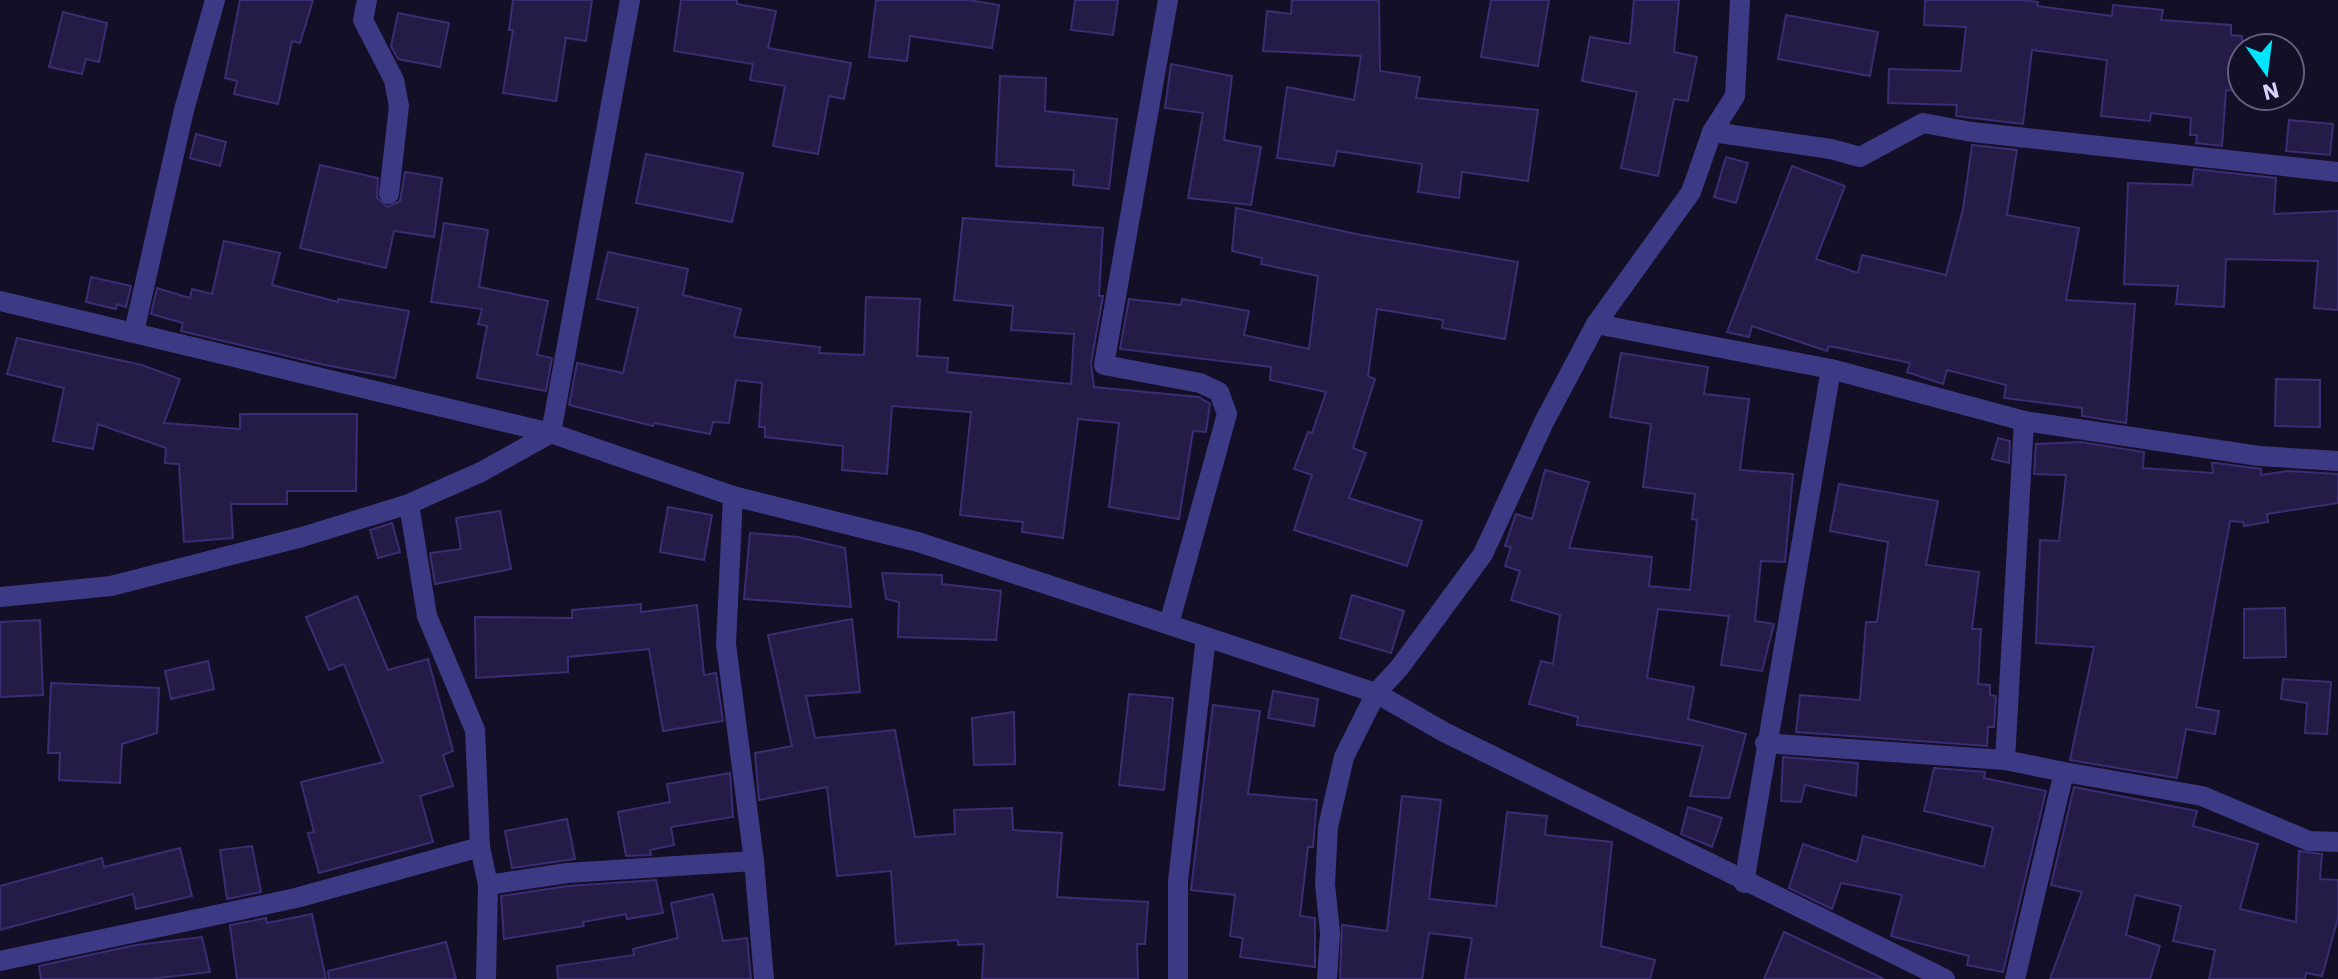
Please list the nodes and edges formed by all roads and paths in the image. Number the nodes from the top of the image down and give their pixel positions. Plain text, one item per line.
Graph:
1 (215, 0) edge
2 (367, 0) edge
3 (630, 0) edge
4 (1168, 0) edge
5 (1740, 0) edge
6 (1712, 132) junction
7 (2338, 172) edge
8 (389, 194) dead end
9 (0, 301) edge
10 (1596, 324) junction
11 (134, 332) junction
12 (1831, 369) junction
13 (2024, 421) junction
14 (551, 433) junction
15 (2338, 461) edge
16 (733, 496) junction
17 (409, 504) junction
18 (0, 597) edge
19 (1169, 624) junction
20 (1206, 637) junction
21 (1376, 693) junction
22 (1765, 743) junction
23 (2005, 760) junction
24 (2064, 772) junction
25 (2338, 842) edge
26 (480, 847) junction
27 (754, 861) junction
28 (1744, 883) junction
29 (488, 885) junction
30 (0, 961) edge
31 (486, 979) edge
32 (764, 979) edge
33 (1178, 979) edge
34 (1327, 979) edge
35 (1945, 979) edge
36 (2015, 979) edge

1 - 11 street
2 - 8 street
3 - 14 street
4 - 19 street
5 - 6 street
6 - 7 street
6 - 10 street
9 - 11 street
10 - 12 street
10 - 21 street
11 - 14 street
12 - 13 street
12 - 22 street
13 - 15 street
13 - 23 street
14 - 16 street
14 - 17 street
16 - 19 street
16 - 27 street
17 - 18 street
17 - 26 street
19 - 20 street
20 - 21 street
20 - 33 street
21 - 28 street
21 - 34 street
22 - 23 street
22 - 28 street
23 - 24 street
24 - 25 street
24 - 36 street
26 - 29 street
26 - 30 street
27 - 29 street
27 - 32 street
28 - 35 street
29 - 31 street

